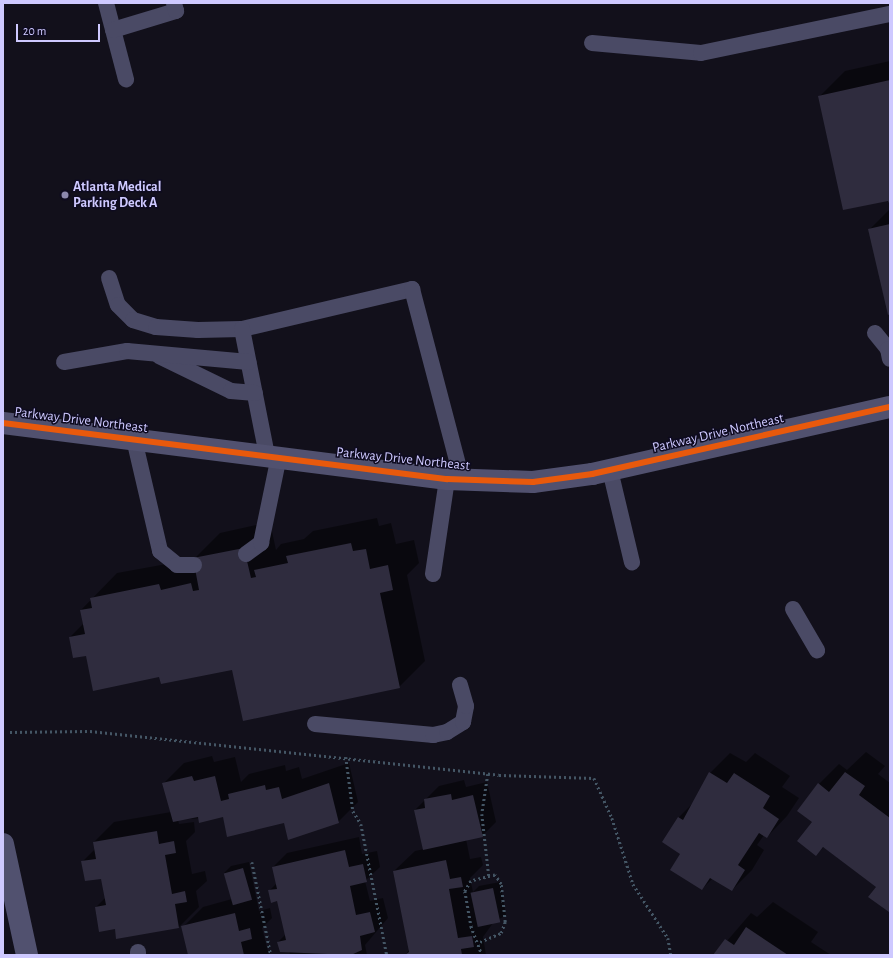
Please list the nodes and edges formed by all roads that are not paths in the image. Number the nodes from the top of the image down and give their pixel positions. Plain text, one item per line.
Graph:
1 (106, 3) edge
2 (174, 3) edge
3 (890, 14) edge
4 (113, 30) junction
5 (592, 43) dead end
6 (126, 79) dead end
7 (110, 278) dead end
8 (242, 329) junction
9 (875, 333) dead end
10 (146, 351) junction
11 (890, 359) edge
12 (64, 362) dead end
13 (249, 362) junction
14 (255, 393) junction
15 (890, 407) edge
16 (3, 422) edge
17 (134, 439) junction
18 (273, 456) junction
19 (610, 470) junction
20 (454, 479) junction
21 (246, 554) dead end
22 (632, 562) dead end
23 (194, 565) dead end
24 (434, 574) dead end
25 (793, 609) dead end
26 (817, 650) dead end
27 (460, 685) dead end
28 (315, 724) dead end
29 (3, 844) edge
30 (27, 955) edge

1 - 4 lane
2 - 4 lane
3 - 5 lane
4 - 6 lane
7 - 8 lane
8 - 13 lane
8 - 20 lane
9 - 11 lane
10 - 12 lane
10 - 13 lane
10 - 14 lane
13 - 14 lane
14 - 18 lane
15 - 19 street, Parkway Drive Northeast
16 - 17 street, Parkway Drive Northeast
17 - 18 street, Parkway Drive Northeast
17 - 23 lane
18 - 20 street, Parkway Drive Northeast
18 - 21 lane
19 - 20 street, Parkway Drive Northeast
19 - 22 lane
20 - 24 lane
25 - 26 lane
27 - 28 lane
29 - 30 street

